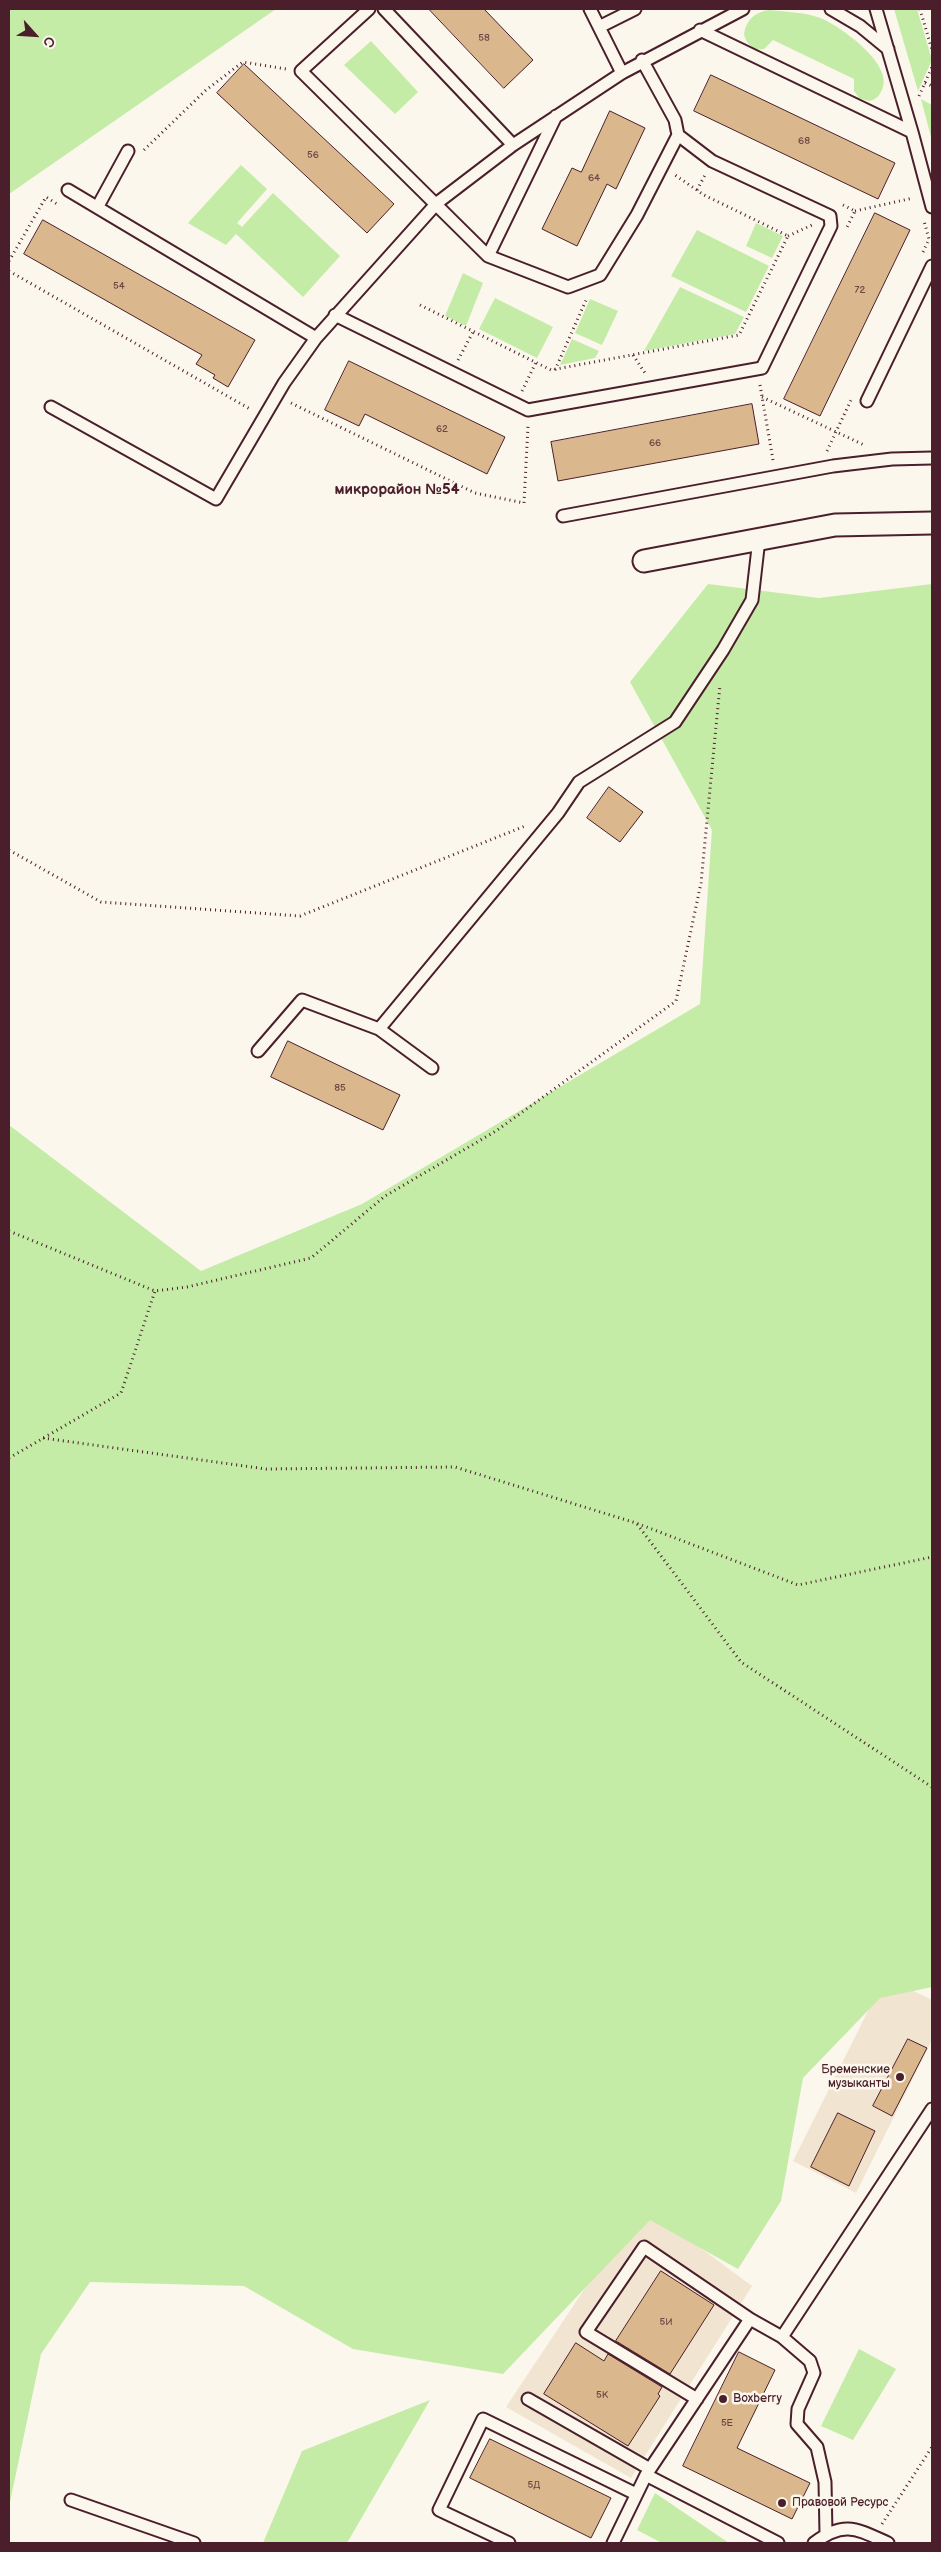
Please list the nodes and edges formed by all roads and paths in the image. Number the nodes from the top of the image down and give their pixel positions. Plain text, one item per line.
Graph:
1 (369, 9) edge
2 (384, 9) edge
3 (590, 9) edge
4 (635, 9) edge
5 (743, 9) edge
6 (831, 9) edge
7 (876, 9) edge
8 (920, 9) edge
9 (599, 27) junction
10 (700, 30) junction
11 (888, 49) junction
12 (932, 50) edge
13 (642, 60) junction
14 (932, 67) edge
15 (301, 71) junction
16 (622, 73) junction
17 (925, 83) junction
18 (932, 86) edge
19 (916, 104) dead end
20 (557, 115) junction
21 (912, 132) junction
22 (678, 135) junction
23 (513, 145) junction
24 (128, 151) joint
25 (662, 166) junction
26 (928, 189) junction
27 (68, 190) dead end
28 (837, 202) dead end
29 (437, 203) junction
30 (98, 206) junction
31 (62, 207) dead end
32 (932, 207) edge
33 (855, 211) junction
34 (847, 228) dead end
35 (488, 256) junction
36 (9, 261) edge
37 (932, 266) edge
38 (9, 271) edge
39 (584, 283) junction
40 (420, 305) dead end
41 (335, 315) junction
42 (473, 332) junction
43 (316, 338) junction
44 (757, 369) junction
45 (555, 370) junction
46 (451, 371) junction
47 (765, 382) dead end
48 (760, 384) junction
49 (750, 385) dead end
50 (276, 396) junction
51 (762, 396) junction
52 (867, 401) dead end
53 (51, 407) dead end
54 (528, 410) junction
55 (264, 416) junction
56 (522, 422) dead end
57 (538, 423) dead end
58 (528, 425) junction
59 (932, 458) edge
60 (892, 459) junction
61 (776, 476) junction
62 (563, 516) dead end
63 (932, 523) edge
64 (759, 539) junction
65 (644, 561) dead end
66 (723, 650) junction
67 (558, 813) junction
68 (9, 850) edge
69 (379, 1029) junction
70 (258, 1051) dead end
71 (432, 1068) dead end
72 (9, 1231) edge
73 (154, 1291) junction
74 (43, 1438) junction
75 (9, 1458) edge
76 (636, 1523) junction
77 (932, 1558) edge
78 (932, 1787) edge
79 (932, 2109) edge
80 (750, 2319) junction
81 (782, 2337) junction
82 (528, 2399) dead end
83 (697, 2399) junction
84 (932, 2447) edge
85 (648, 2472) junction
86 (636, 2494) junction
87 (71, 2500) dead end
88 (826, 2534) junction
89 (874, 2537) junction
90 (617, 2542) edge
91 (194, 2543) edge
92 (509, 2543) edge
93 (778, 2543) edge
94 (814, 2543) edge
95 (888, 2543) edge

1 - 15 lane
2 - 23 lane
3 - 9 lane
4 - 9 lane
5 - 10 lane
6 - 11 lane
7 - 11 lane
8 - 12 path
9 - 16 lane
10 - 13 lane
10 - 21 lane
11 - 21 lane
13 - 16 lane
13 - 22 lane
14 - 17 path
15 - 24 path
15 - 29 lane
16 - 20 lane
17 - 18 path
17 - 19 path
20 - 23 lane
20 - 35 lane
21 - 26 lane
22 - 25 lane
22 - 44 lane
23 - 29 lane
24 - 30 lane
25 - 39 lane
25 - 45 path
26 - 32 lane
26 - 33 path
27 - 30 lane
28 - 33 path
29 - 35 lane
29 - 41 lane
30 - 43 lane
31 - 36 path
33 - 34 path
35 - 39 lane
37 - 52 lane
38 - 55 path
39 - 45 path
40 - 42 path
41 - 43 lane
41 - 46 lane
42 - 45 path
42 - 46 path
43 - 50 lane
44 - 48 path
44 - 54 lane
46 - 54 lane
47 - 48 path
48 - 49 path
48 - 51 path
50 - 55 lane
50 - 58 path
51 - 60 path
51 - 61 path
53 - 55 lane
54 - 58 path
56 - 58 path
57 - 58 path
59 - 60 lane
60 - 61 lane
61 - 62 lane
63 - 64 street
64 - 65 street
64 - 66 lane
66 - 67 lane
66 - 73 path
67 - 68 path
67 - 69 lane
69 - 70 lane
69 - 71 lane
72 - 73 path
73 - 74 path
74 - 75 path
74 - 76 path
76 - 77 path
76 - 78 path
79 - 81 lane
80 - 81 lane
80 - 83 lane
80 - 83 lane
81 - 88 lane
82 - 85 lane
83 - 85 lane
84 - 89 path
85 - 86 lane
85 - 93 lane
86 - 90 lane
86 - 92 lane
87 - 91 lane
88 - 89 lane
88 - 94 lane
89 - 95 lane

